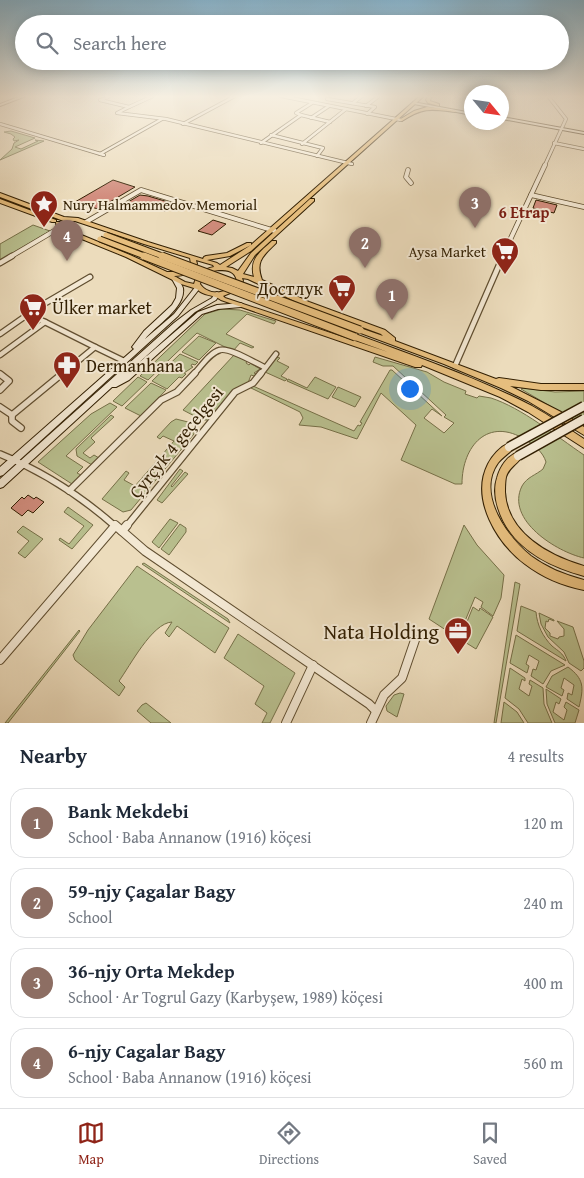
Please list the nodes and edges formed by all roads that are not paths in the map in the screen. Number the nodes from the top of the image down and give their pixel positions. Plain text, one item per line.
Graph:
1 (19, 130) edge
2 (142, 130) edge
3 (207, 130) edge
4 (279, 130) edge
5 (320, 130) edge
6 (387, 130) edge
7 (561, 130) joint
8 (584, 134) edge
9 (271, 135) junction
10 (261, 143) junction
11 (554, 143) junction
12 (302, 144) junction
13 (584, 149) edge
14 (100, 154) junction
15 (104, 155) dead end
16 (317, 156) junction
17 (350, 164) junction
18 (408, 170) dead end
19 (411, 183) dead end
20 (0, 194) edge
21 (531, 195) junction
22 (1, 202) edge
23 (584, 207) edge
24 (86, 222) junction
25 (60, 223) junction
26 (274, 231) junction
27 (196, 258) junction
28 (0, 263) edge
29 (219, 268) junction
30 (166, 274) junction
31 (238, 274) junction
32 (90, 276) dead end
33 (175, 279) junction
34 (259, 281) junction
35 (198, 286) junction
36 (268, 286) junction
37 (218, 294) junction
38 (243, 306) junction
39 (28, 314) junction
40 (45, 322) junction
41 (358, 333) junction
42 (0, 334) edge
43 (397, 345) junction
44 (95, 347) junction
45 (0, 354) edge
46 (276, 354) dead end
47 (124, 360) junction
48 (264, 367) junction
49 (453, 370) junction
50 (0, 374) edge
51 (489, 379) junction
52 (584, 387) edge
53 (0, 390) edge
54 (102, 391) junction
55 (584, 406) edge
56 (0, 407) edge
57 (12, 415) junction
58 (584, 419) edge
59 (21, 428) dead end
60 (584, 431) edge
61 (584, 444) edge
62 (509, 447) joint
63 (0, 454) edge
64 (518, 456) joint
65 (13, 460) junction
66 (23, 463) junction
67 (0, 472) edge
68 (0, 484) edge
69 (69, 491) junction
70 (115, 526) junction
71 (122, 531) junction
72 (584, 571) edge
73 (584, 585) edge
74 (415, 640) dead end
75 (0, 660) edge
76 (313, 665) junction
77 (376, 711) junction
78 (286, 723) edge
79 (371, 723) edge

1 - 14 street
2 - 14 street
3 - 10 street
4 - 9 street
5 - 12 street
6 - 17 main road
7 - 8 main road
7 - 11 street
9 - 10 street
9 - 12 street
10 - 16 street
11 - 13 street
11 - 21 street
12 - 16 street
14 - 15 street
16 - 17 street
17 - 26 main road
18 - 19 street
20 - 25 main road
21 - 23 street
21 - 49 street
22 - 25 main road
24 - 25 main road
24 - 26 street
24 - 27 main road
25 - 28 street
25 - 30 main road
25 - 41 main road, bridge
26 - 27 main road
26 - 29 main road
26 - 31 main road
26 - 34 main road
27 - 29 main road
27 - 30 main road
29 - 31 main road
29 - 35 main road
30 - 33 main road
31 - 34 main road
31 - 37 main road
32 - 39 street
33 - 35 main road
33 - 47 main road
34 - 36 main road
35 - 37 main road
35 - 47 main road
36 - 38 main road
36 - 43 main road
37 - 38 main road
37 - 54 main road
38 - 49 main road
38 - 54 main road
39 - 40 street
39 - 42 street
40 - 44 street
40 - 45 street
41 - 43 main road
41 - 49 main road
43 - 49 main road
44 - 47 street
44 - 57 street
46 - 48 street, Çyrçyk 4 geçelgesi
47 - 65 main road
48 - 69 street
48 - 71 street, Çyrçyk 4 geçelgesi
49 - 51 main road
49 - 61 main road
50 - 53 street
51 - 52 main road
51 - 60 main road
54 - 66 main road
55 - 62 main road, bridge
56 - 57 street
57 - 59 street
58 - 64 main road, bridge
62 - 73 main road
63 - 65 street
64 - 72 main road
65 - 66 street
65 - 67 main road
66 - 68 main road
66 - 69 street
69 - 70 street
70 - 71 street
70 - 75 street
71 - 76 street
74 - 77 street
76 - 77 street
76 - 78 street
77 - 79 street

